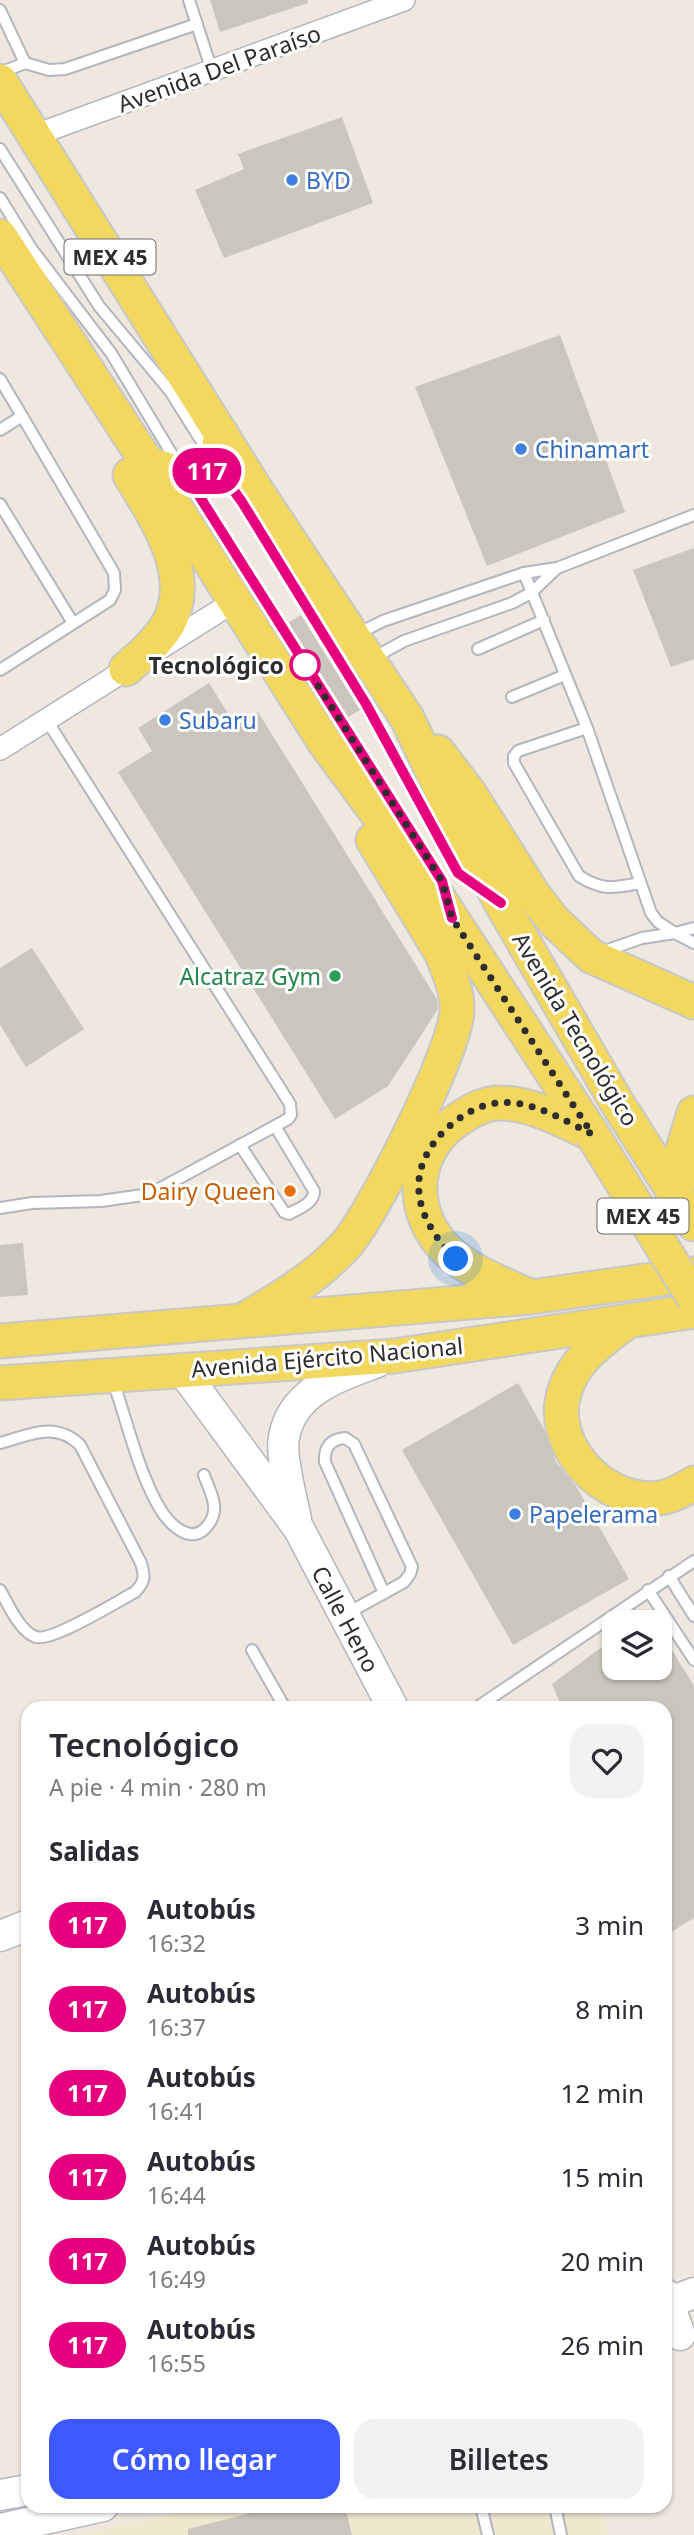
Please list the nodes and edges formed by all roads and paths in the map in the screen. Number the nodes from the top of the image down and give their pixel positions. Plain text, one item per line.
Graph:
1 (189, 0) edge
2 (404, 0) edge
3 (0, 10) edge
4 (197, 24) junction
5 (212, 71) junction
6 (13, 72) edge
7 (0, 73) edge
8 (20, 120) edge
9 (0, 149) edge
10 (0, 198) edge
11 (0, 236) edge
12 (58, 328) junction
13 (0, 379) edge
14 (22, 416) junction
15 (0, 430) edge
16 (207, 458) junction
17 (148, 464) junction
18 (0, 504) edge
19 (694, 515) edge
20 (557, 568) junction
21 (524, 573) junction
22 (531, 593) junction
23 (235, 601) junction
24 (544, 621) junction
25 (73, 623) junction
26 (360, 648) junction
27 (478, 649) dead end
28 (126, 669) junction
29 (0, 670) edge
30 (565, 675) junction
31 (512, 697) dead end
32 (407, 718) junction
33 (46, 719) junction
34 (587, 728) junction
35 (325, 743) junction
36 (0, 749) edge
37 (421, 848) dead end
38 (442, 881) dead end
39 (640, 883) junction
40 (501, 903) junction
41 (452, 918) junction
42 (694, 928) edge
43 (675, 933) junction
44 (694, 943) edge
45 (591, 956) junction
46 (694, 1002) edge
47 (694, 1113) edge
48 (275, 1125) junction
49 (592, 1134) junction
50 (240, 1145) junction
51 (676, 1194) junction
52 (0, 1208) edge
53 (694, 1224) edge
54 (694, 1274) edge
55 (531, 1297) junction
56 (694, 1298) edge
57 (694, 1311) edge
58 (628, 1321) junction
59 (238, 1323) junction
60 (0, 1341) edge
61 (394, 1356) junction
62 (183, 1370) junction
63 (111, 1375) junction
64 (0, 1383) edge
65 (0, 1443) edge
66 (204, 1475) dead end
67 (694, 1483) edge
68 (299, 1529) junction
69 (694, 1561) edge
70 (669, 1576) junction
71 (0, 1590) edge
72 (648, 1590) junction
73 (384, 1592) junction
74 (344, 1615) junction
75 (694, 1616) edge
76 (252, 1650) dead end
77 (694, 1660) edge
78 (281, 1701) edge
79 (389, 1701) edge
80 (486, 1701) edge
81 (21, 1928) edge
82 (0, 1936) edge
83 (673, 2299) edge
84 (680, 2336) edge
85 (21, 2492) edge
86 (0, 2496) edge
87 (72, 2513) edge
88 (483, 2513) edge
89 (556, 2513) edge
90 (0, 2529) edge
91 (488, 2535) edge
92 (561, 2535) edge

1 - 4 lane
2 - 5 street, Avenida Del Paraíso
3 - 6 lane
4 - 5 lane
4 - 6 lane
5 - 8 street, Avenida Del Paraíso
6 - 7 lane
6 - 8 main road, Avenida Tecnológico / MEX 45
8 - 16 main road, Avenida Tecnológico / MEX 45
9 - 16 lane
10 - 16 lane
11 - 12 main road, Avenida Tecnológico / MEX 45
12 - 17 main road, Avenida Tecnológico / MEX 45
12 - 28 main road
13 - 14 lane
14 - 15 lane
14 - 25 lane
16 - 17 main road
16 - 26 main road, Avenida Tecnológico / MEX 45
16 - 37 lane
16 - 40 lane
17 - 23 main road, Avenida Tecnológico / MEX 45
18 - 25 lane
19 - 20 lane
20 - 21 lane
20 - 22 lane
21 - 22 lane
21 - 26 lane
22 - 24 lane
22 - 26 lane
23 - 28 street
23 - 35 main road, Avenida Tecnológico / MEX 45
24 - 27 lane
24 - 30 lane
25 - 29 lane
26 - 32 main road, Avenida Tecnológico / MEX 45
28 - 33 street
30 - 31 lane
30 - 34 lane
32 - 40 main road, Avenida Tecnológico / MEX 45
32 - 45 main road
33 - 36 street
33 - 48 lane
34 - 39 lane
34 - 39 lane
35 - 41 main road, Avenida Tecnológico / MEX 45
35 - 59 main road
38 - 41 lane
39 - 43 lane
40 - 51 main road, Avenida Tecnológico / MEX 45
41 - 49 main road, Avenida Tecnológico / MEX 45
42 - 43 lane
43 - 44 lane
43 - 45 lane
45 - 46 main road
47 - 51 main road
48 - 50 lane
48 - 50 lane
49 - 55 main road
49 - 56 main road, Avenida Tecnológico / MEX 45, bridge
50 - 52 lane
51 - 53 main road, Avenida Tecnológico / MEX 45
54 - 55 main road, Avenida Ejército Nacional
55 - 59 main road, Avenida Ejército Nacional
57 - 58 main road, Avenida Ejército Nacional
58 - 61 main road, Avenida Ejército Nacional
58 - 67 main road
59 - 60 main road, Avenida Ejército Nacional
61 - 62 main road, Avenida Ejército Nacional
61 - 68 street, Calle Heno
62 - 63 main road, Avenida Ejército Nacional
62 - 68 street, Calle Heno
63 - 64 main road, Avenida Ejército Nacional
63 - 66 lane
65 - 71 lane
68 - 74 street, Calle Heno
69 - 70 lane
70 - 72 lane
70 - 75 lane
72 - 77 lane
72 - 80 lane
73 - 73 lane
73 - 74 lane
74 - 79 street, Calle Heno
76 - 78 lane
81 - 82 street
83 - 84 street
85 - 86 street
87 - 90 street
88 - 91 lane
89 - 92 lane

